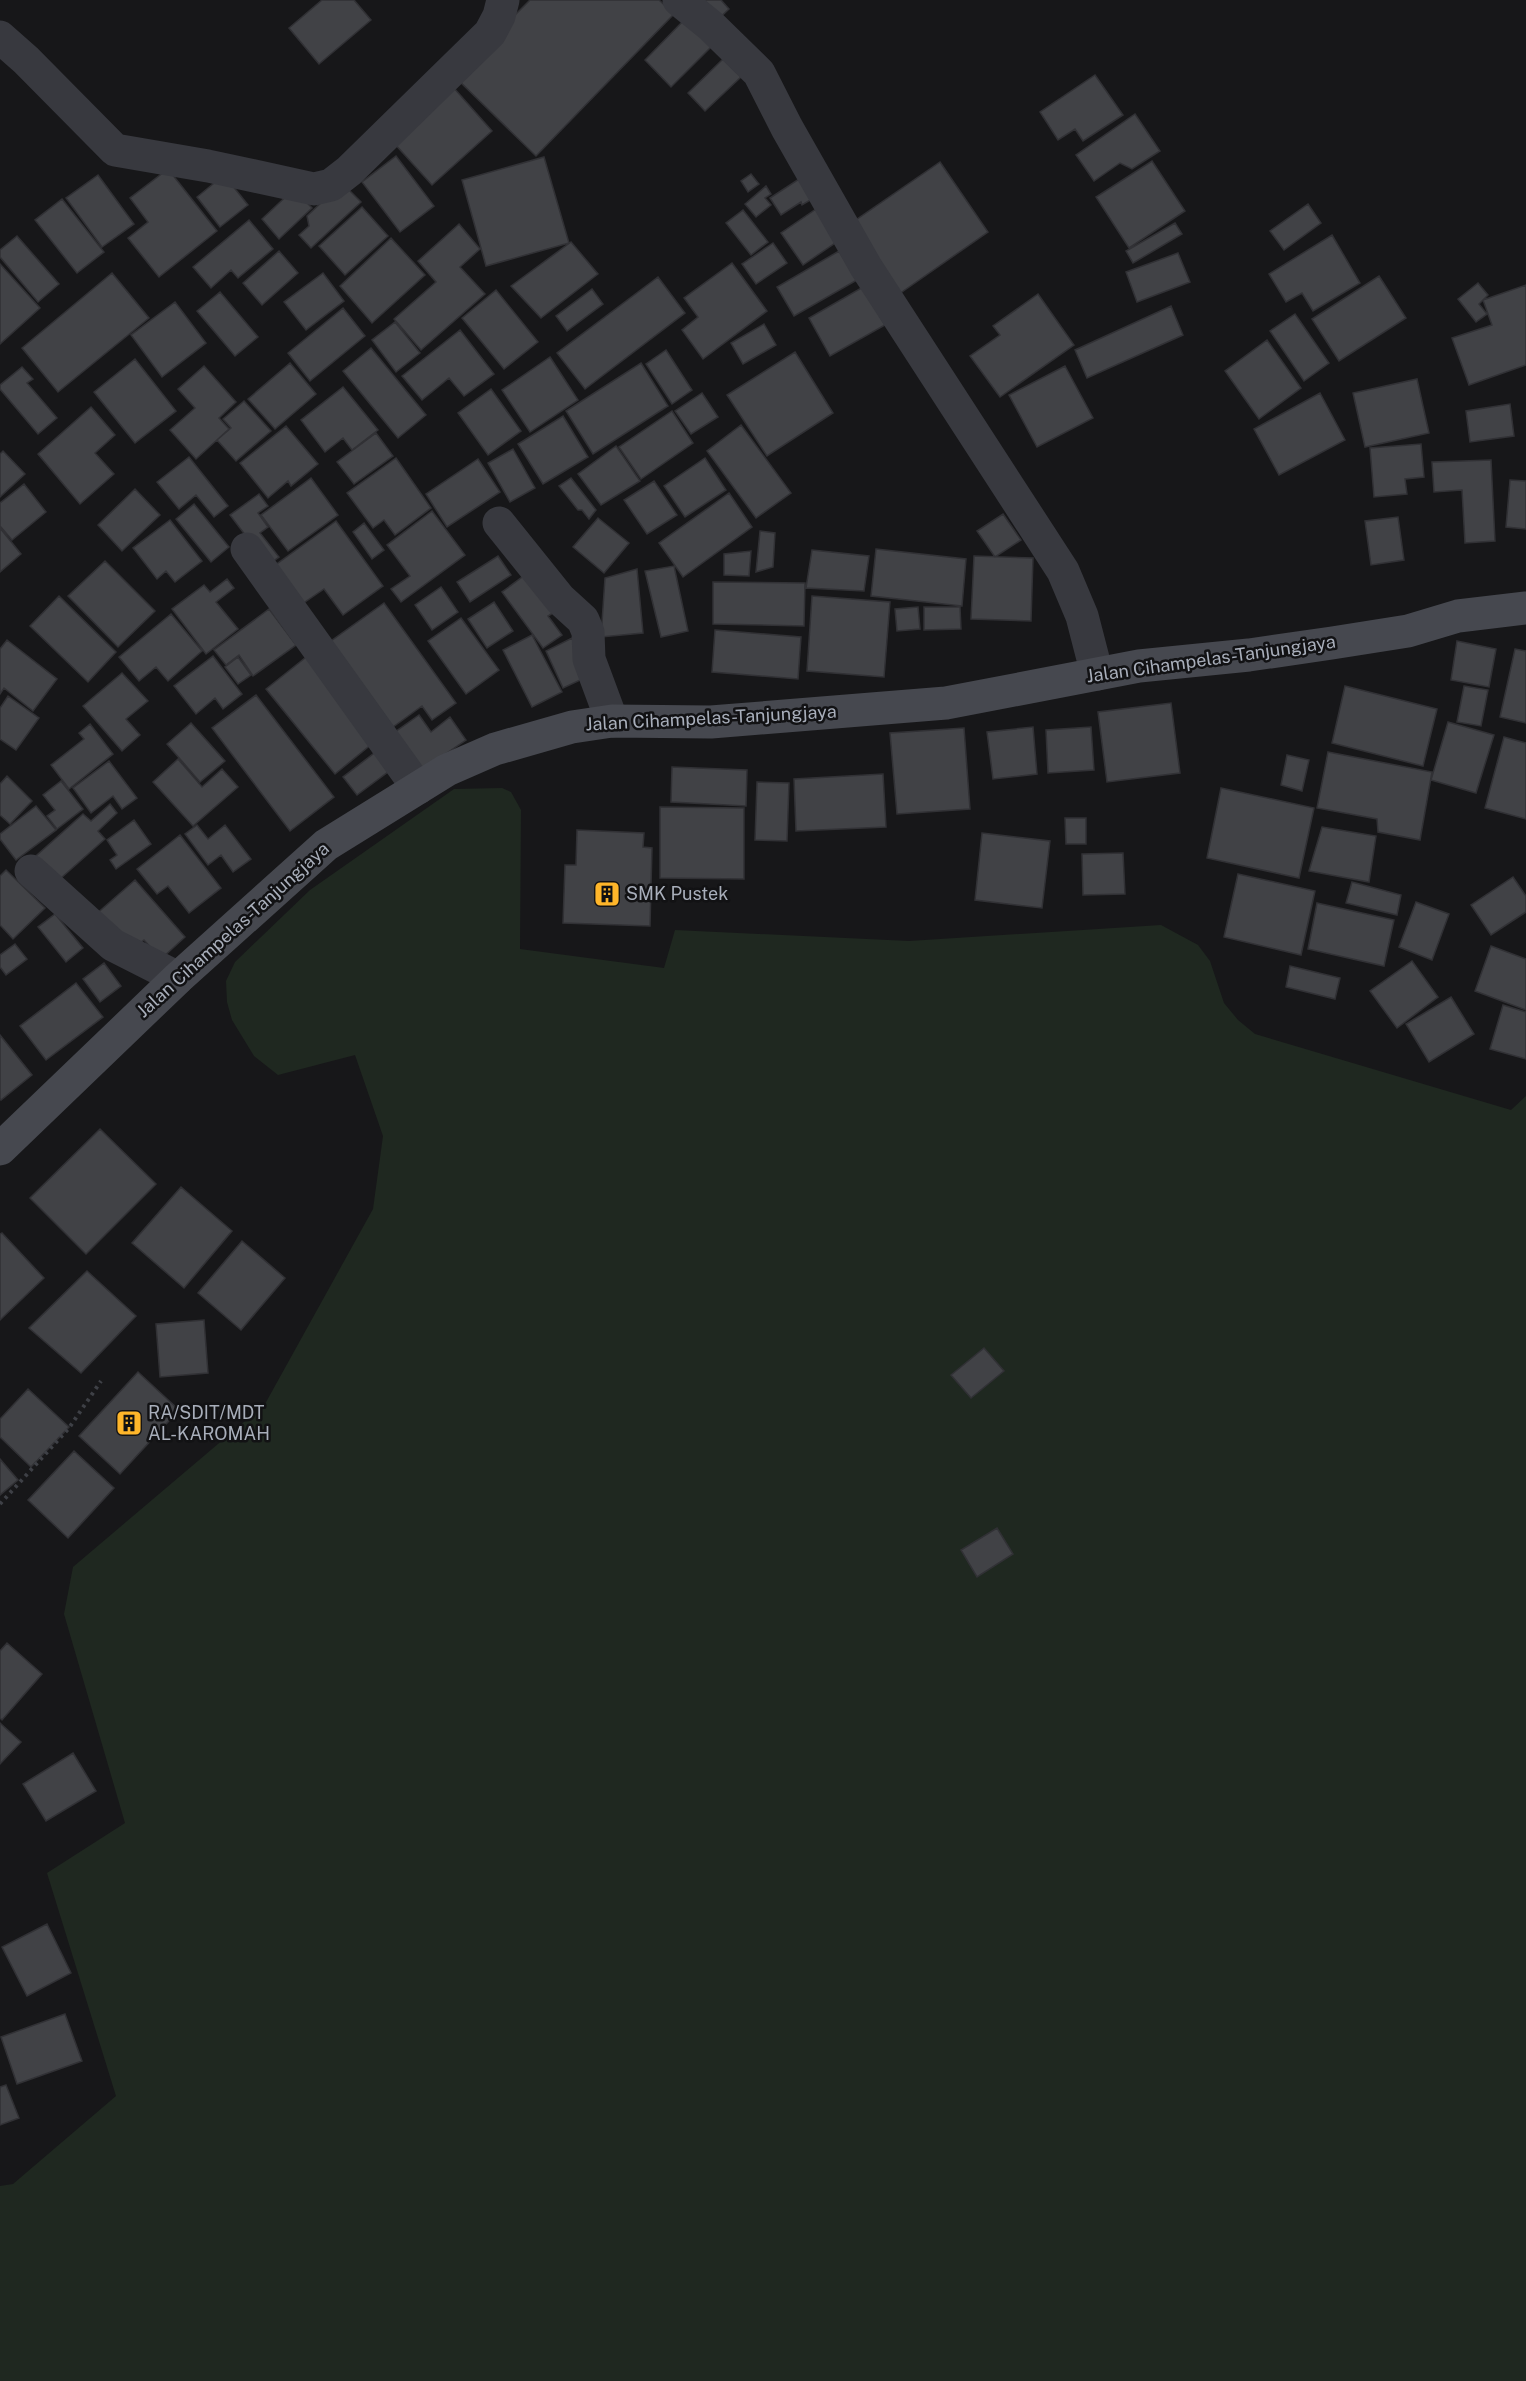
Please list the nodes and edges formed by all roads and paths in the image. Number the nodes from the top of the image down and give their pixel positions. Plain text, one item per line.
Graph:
1 (503, 0) edge
2 (679, 0) edge
3 (0, 37) edge
4 (499, 524) dead end
5 (247, 549) dead end
6 (1526, 608) edge
7 (1097, 674) junction
8 (612, 721) junction
9 (418, 788) junction
10 (31, 871) dead end
11 (178, 978) junction
12 (0, 1149) edge
13 (102, 1381) dead end
14 (0, 1504) edge

1 - 3 street
2 - 7 street
4 - 8 street
5 - 9 street
6 - 7 main road, Jalan Cihampelas-Tanjungjaya
7 - 8 main road, Jalan Cihampelas-Tanjungjaya
8 - 9 main road, Jalan Cihampelas-Tanjungjaya
9 - 11 main road, Jalan Cihampelas-Tanjungjaya
10 - 11 street
11 - 12 main road, Jalan Cihampelas-Tanjungjaya
13 - 14 path

